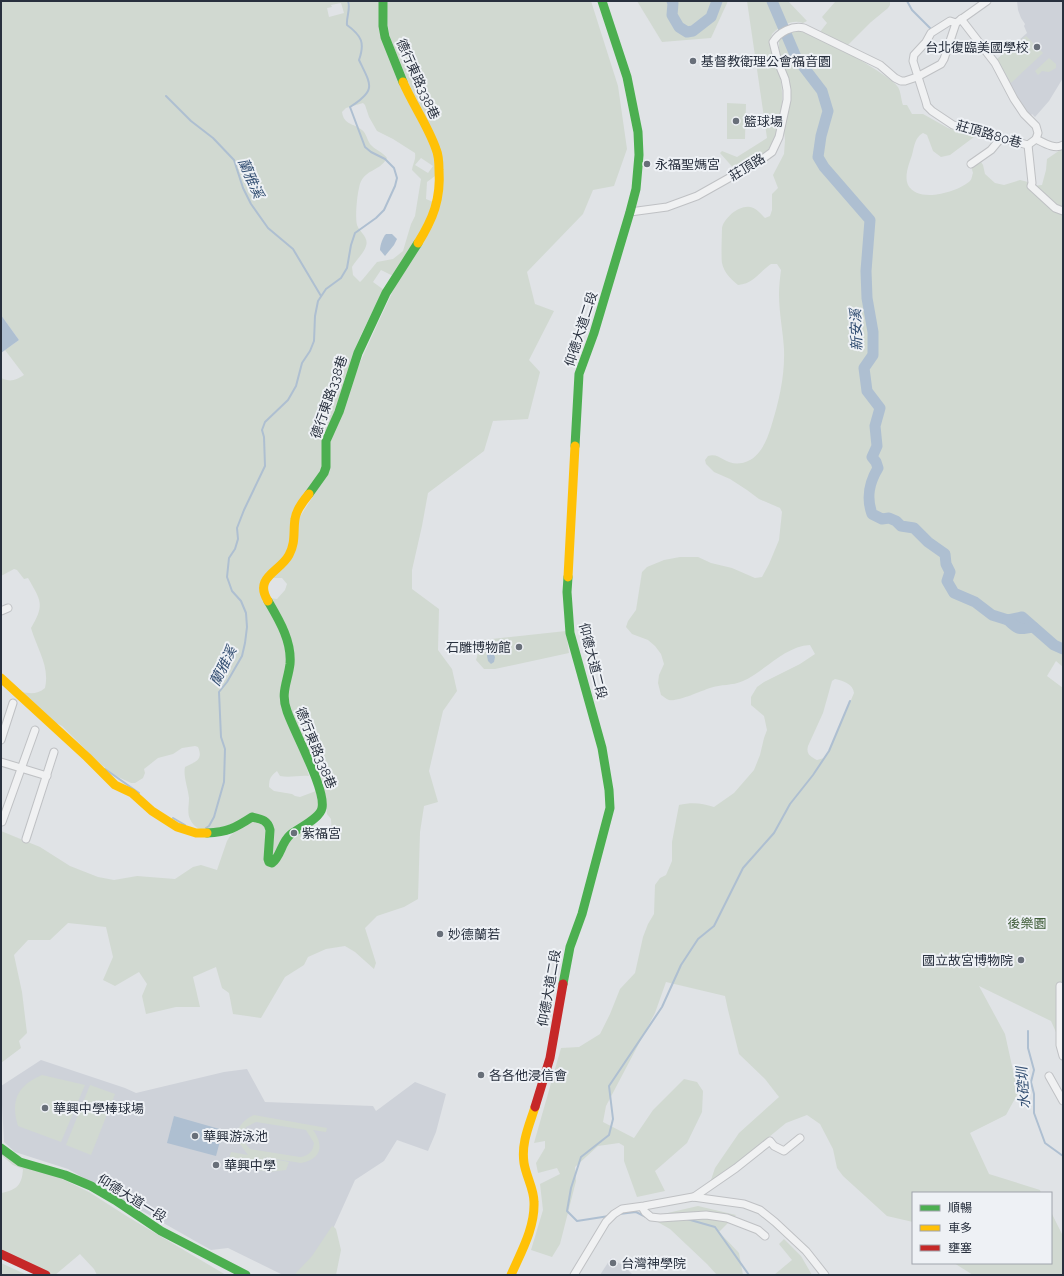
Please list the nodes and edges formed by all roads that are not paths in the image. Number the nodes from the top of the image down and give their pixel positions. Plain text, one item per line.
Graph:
1 (383, 1) edge
2 (602, 1) edge
3 (987, 1) edge
4 (958, 21) junction
5 (917, 77) junction
6 (1001, 138) junction
7 (1036, 139) junction
8 (1028, 145) junction
9 (1063, 145) edge
10 (971, 164) dead end
11 (1063, 211) edge
12 (630, 212) junction
13 (1, 678) edge
14 (13, 703) dead end
15 (36, 730) dead end
16 (1, 740) edge
17 (54, 752) dead end
18 (1, 762) edge
19 (22, 768) junction
20 (47, 776) junction
21 (2, 822) dead end
22 (26, 839) dead end
23 (1060, 986) dead end
24 (1063, 1056) edge
25 (1049, 1076) dead end
26 (1063, 1101) edge
27 (800, 1138) dead end
28 (1, 1148) edge
29 (693, 1197) junction
30 (642, 1207) junction
31 (766, 1236) dead end
32 (1, 1254) edge
33 (46, 1275) edge
34 (246, 1275) edge
35 (511, 1275) edge
36 (574, 1275) edge
37 (825, 1275) edge

1 - 13 main road, 德行東路338巷
2 - 12 main road, 仰德大道二段
3 - 4 street
4 - 5 street
4 - 5 street, 莊頂路80巷
4 - 7 street, 莊頂路80巷
5 - 6 street, 莊頂路80巷
5 - 12 street, 莊頂路
6 - 8 street, 莊頂路80巷
6 - 10 street
7 - 8 street, 莊頂路80巷
7 - 9 street
8 - 11 street
12 - 35 main road, 仰德大道二段
14 - 16 street
15 - 19 street
17 - 20 street
18 - 19 street
19 - 20 street
19 - 21 street
20 - 22 street
23 - 24 street
25 - 26 street
27 - 29 street
28 - 34 main road, 仰德大道一段
29 - 30 street
29 - 37 street
30 - 31 street
30 - 36 street
32 - 33 main road

